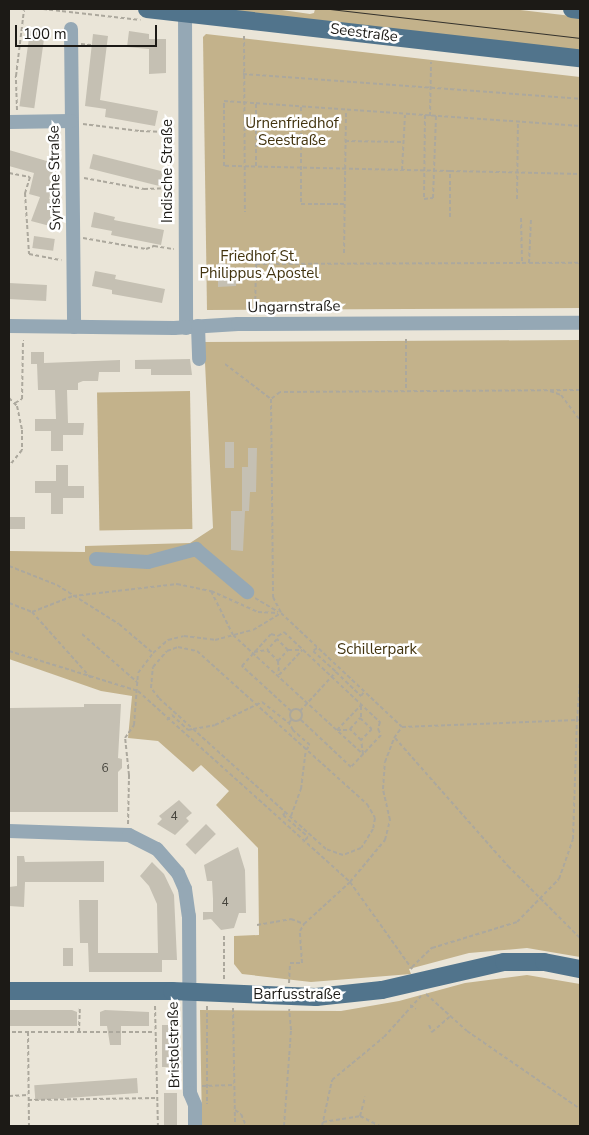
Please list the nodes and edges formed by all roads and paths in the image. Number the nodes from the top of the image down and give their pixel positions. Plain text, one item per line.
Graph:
1 (43, 9) edge
2 (304, 9) edge
3 (311, 9) edge
4 (572, 9) edge
5 (24, 10) dead end
6 (580, 10) edge
7 (185, 11) edge
8 (146, 15) edge
9 (71, 30) dead end
10 (244, 36) dead end
11 (79, 44) dead end
12 (91, 45) dead end
13 (580, 58) edge
14 (431, 62) dead end
15 (243, 74) junction
16 (431, 89) junction
17 (580, 99) edge
18 (243, 103) junction
19 (256, 104) junction
20 (301, 107) junction
21 (346, 110) junction
22 (405, 114) junction
23 (425, 115) junction
24 (430, 116) junction
25 (436, 116) junction
26 (13, 118) edge
27 (75, 122) junction
28 (518, 122) junction
29 (580, 126) edge
30 (173, 132) dead end
31 (345, 141) junction
32 (404, 142) junction
33 (244, 167) junction
34 (256, 167) junction
35 (301, 168) junction
36 (344, 169) junction
37 (402, 170) junction
38 (425, 170) junction
39 (434, 170) junction
40 (450, 171) junction
41 (518, 172) junction
42 (9, 173) edge
43 (580, 174) edge
44 (80, 178) dead end
45 (173, 188) dead end
46 (517, 199) dead end
47 (344, 204) junction
48 (245, 212) dead end
49 (450, 217) dead end
50 (521, 218) dead end
51 (531, 219) dead end
52 (81, 238) dead end
53 (174, 249) dead end
54 (344, 253) dead end
55 (73, 259) junction
56 (522, 263) junction
57 (529, 263) junction
58 (580, 263) edge
59 (255, 313) dead end
60 (580, 323) edge
61 (9, 326) edge
62 (74, 327) junction
63 (192, 327) junction
64 (406, 339) dead end
65 (23, 340) dead end
66 (200, 359) dead end
67 (225, 364) dead end
68 (548, 390) junction
69 (580, 390) edge
70 (406, 391) junction
71 (9, 398) edge
72 (271, 399) junction
73 (14, 404) junction
74 (580, 420) edge
75 (9, 466) edge
76 (96, 559) dead end
77 (9, 566) edge
78 (211, 591) junction
79 (247, 592) joint
80 (73, 596) junction
81 (9, 603) edge
82 (32, 612) junction
83 (281, 612) junction
84 (82, 634) dead end
85 (233, 635) junction
86 (276, 636) junction
87 (277, 640) junction
88 (317, 647) junction
89 (267, 650) junction
90 (288, 650) junction
91 (302, 650) junction
92 (9, 651) edge
93 (254, 652) junction
94 (153, 653) junction
95 (278, 661) junction
96 (336, 672) junction
97 (279, 675) junction
98 (331, 677) junction
99 (92, 680) junction
100 (580, 680) edge
101 (137, 682) junction
102 (138, 691) junction
103 (364, 692) junction
104 (308, 702) junction
105 (361, 705) junction
106 (257, 706) junction
107 (291, 711) junction
108 (300, 711) junction
109 (360, 718) junction
110 (167, 720) junction
111 (291, 720) junction
112 (301, 720) junction
113 (579, 720) edge
114 (289, 723) junction
115 (402, 727) junction
116 (372, 729) junction
117 (378, 729) junction
118 (193, 730) junction
119 (337, 730) junction
120 (350, 730) junction
121 (394, 738) junction
122 (361, 740) junction
123 (306, 750) junction
124 (363, 754) junction
125 (576, 795) junction
126 (580, 795) edge
127 (286, 812) junction
128 (291, 816) junction
129 (127, 827) dead end
130 (9, 830) edge
131 (303, 842) junction
132 (350, 882) junction
133 (542, 900) junction
134 (304, 924) junction
135 (257, 925) dead end
136 (224, 934) dead end
137 (580, 938) edge
138 (412, 967) junction
139 (580, 969) edge
140 (413, 972) dead end
141 (224, 979) dead end
142 (289, 990) junction
143 (9, 991) edge
144 (190, 992) junction
145 (426, 994) dead end
146 (421, 996) dead end
147 (410, 1005) junction
148 (80, 1006) dead end
149 (155, 1006) dead end
150 (207, 1006) dead end
151 (438, 1006) junction
152 (233, 1008) dead end
153 (416, 1009) dead end
154 (434, 1009) dead end
155 (449, 1017) junction
156 (429, 1025) dead end
157 (12, 1032) dead end
158 (28, 1032) junction
159 (79, 1032) junction
160 (155, 1032) junction
161 (157, 1078) junction
162 (161, 1078) dead end
163 (234, 1085) junction
164 (201, 1086) dead end
165 (207, 1086) junction
166 (28, 1095) junction
167 (9, 1096) edge
168 (365, 1097) dead end
169 (157, 1098) junction
170 (28, 1100) junction
171 (580, 1109) edge
172 (207, 1110) dead end
173 (235, 1110) junction
174 (360, 1116) junction
175 (323, 1122) junction
176 (29, 1126) edge
177 (158, 1126) edge
178 (195, 1126) edge
179 (235, 1126) edge
180 (246, 1126) edge
181 (284, 1126) edge
182 (322, 1126) edge
183 (380, 1126) edge

1 - 8 path
2 - 3 path
4 - 6 main road
5 - 26 path
7 - 8 main road, Seestraße
7 - 13 main road, Seestraße
7 - 63 street, Indische Straße
9 - 27 street, Syrische Straße
10 - 15 path
11 - 12 path
14 - 16 path
15 - 16 path
15 - 18 path
16 - 17 path
16 - 24 path
18 - 19 path
18 - 33 path
18 - 33 path
19 - 20 path
19 - 34 path
20 - 21 path
20 - 35 path
21 - 22 path
21 - 31 path
22 - 23 path
22 - 32 path
23 - 24 path
23 - 38 path
24 - 25 path
25 - 28 path
25 - 39 path
26 - 27 street
27 - 30 path
27 - 55 street, Syrische Straße
28 - 29 path
28 - 41 path
31 - 32 path
31 - 36 path
32 - 37 path
33 - 34 path
33 - 48 path
34 - 35 path
35 - 36 path
35 - 47 path
36 - 37 path
36 - 47 path
37 - 38 path
38 - 39 path
38 - 39 path
39 - 40 path
40 - 41 path
40 - 49 path
41 - 43 path
41 - 46 path
42 - 55 path
44 - 45 path
47 - 54 path
50 - 56 path
51 - 57 path
52 - 53 path
55 - 62 street, Syrische Straße
56 - 57 path
56 - 59 path
57 - 58 path
60 - 63 street, Ungarnstraße
61 - 62 street, Ungarnstraße
62 - 63 street, Ungarnstraße
63 - 66 street, Indische Straße
64 - 70 path
65 - 73 path
67 - 72 path
68 - 69 path
68 - 70 path
68 - 74 path
70 - 72 path
71 - 73 path
72 - 83 path
73 - 75 path
76 - 79 street
77 - 80 path
78 - 80 path
78 - 83 path
78 - 85 path
79 - 83 path
80 - 82 path
80 - 94 path
81 - 82 path
82 - 99 path
83 - 85 path
83 - 88 path
84 - 101 path
85 - 93 path
85 - 94 path
86 - 87 path
86 - 91 path
86 - 93 path
87 - 89 path
87 - 90 path
88 - 96 path
88 - 103 path
89 - 93 path
89 - 95 path
90 - 91 path
90 - 95 path
91 - 97 path
91 - 98 path
92 - 99 path
93 - 97 path
93 - 107 path
94 - 101 path
95 - 97 path
96 - 98 path
96 - 103 path
97 - 104 path
98 - 104 path
98 - 105 path
99 - 102 path
100 - 113 path
101 - 102 path
102 - 110 path
102 - 129 path
103 - 115 path
104 - 108 path
104 - 119 path
105 - 109 path
105 - 117 path
105 - 119 path
106 - 114 path
106 - 118 path
106 - 118 path
106 - 123 path
107 - 108 path
107 - 111 path
108 - 112 path
109 - 116 path
109 - 120 path
110 - 118 path
110 - 131 path
111 - 112 path
111 - 114 path
112 - 124 path
113 - 115 path
113 - 125 path
114 - 123 path
115 - 121 path
116 - 117 path
116 - 122 path
117 - 124 path
118 - 127 path
119 - 120 path
119 - 124 path
120 - 122 path
121 - 132 path
121 - 133 path
122 - 124 path
123 - 128 path
123 - 128 path
125 - 126 path
125 - 133 path
127 - 128 path
127 - 131 path
130 - 144 street, Bristolstraße
131 - 132 path
132 - 134 path
132 - 138 path
133 - 137 path
133 - 138 path
134 - 135 path
134 - 142 path
136 - 141 path
138 - 140 path
139 - 142 main road, Barfusstraße
142 - 144 main road, Barfusstraße
142 - 181 path
143 - 144 main road, Barfusstraße
144 - 178 street, Bristolstraße
145 - 151 path
146 - 147 path
147 - 153 path
147 - 175 path
148 - 159 path
149 - 160 path
150 - 165 path
151 - 154 path
151 - 155 path
152 - 163 path
155 - 156 path
155 - 171 path
157 - 158 path
158 - 159 path
158 - 166 path
159 - 160 path
160 - 161 path
161 - 162 path
161 - 169 path
163 - 165 path
163 - 173 path
164 - 165 path
165 - 172 path
166 - 167 path
166 - 170 path
168 - 174 path
169 - 170 path
169 - 177 path
170 - 176 path
173 - 179 path
173 - 180 path
174 - 175 path
174 - 183 path
175 - 182 path

